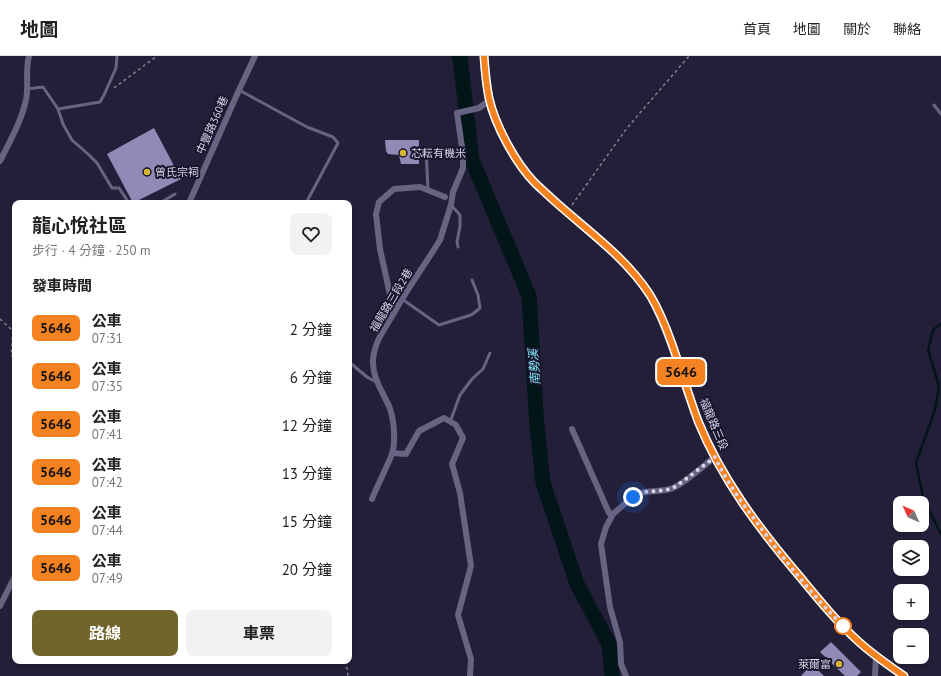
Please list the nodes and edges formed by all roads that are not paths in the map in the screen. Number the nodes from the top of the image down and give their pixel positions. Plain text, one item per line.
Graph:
1 (29, 56) edge
2 (117, 56) edge
3 (255, 56) edge
4 (484, 56) edge
5 (27, 89) junction
6 (239, 90) junction
7 (490, 100) junction
8 (934, 104) dead end
9 (58, 109) junction
10 (941, 114) edge
11 (426, 148) dead end
12 (0, 161) edge
13 (428, 190) junction
14 (175, 194) dead end
15 (445, 197) dead end
16 (127, 200) edge
17 (165, 200) edge
18 (190, 200) edge
19 (308, 200) edge
20 (451, 205) junction
21 (458, 247) dead end
22 (472, 280) dead end
23 (402, 299) junction
24 (394, 313) junction
25 (490, 353) dead end
26 (352, 364) edge
27 (378, 383) junction
28 (450, 422) junction
29 (572, 429) dead end
30 (392, 453) junction
31 (715, 457) junction
32 (372, 499) dead end
33 (613, 514) junction
34 (12, 582) edge
35 (0, 606) edge
36 (876, 657) junction
37 (470, 676) edge
38 (626, 676) edge
39 (875, 676) edge
40 (904, 676) edge

1 - 5 street
2 - 9 lane
3 - 6 street, 中豐路360巷
4 - 7 main road, 福龍路三段
5 - 9 lane
5 - 12 street
6 - 18 street, 中豐路360巷
6 - 19 lane
7 - 20 street, 福龍路三段2巷
7 - 31 main road, 福龍路三段
8 - 10 lane
9 - 16 lane
11 - 13 lane
13 - 15 street
13 - 24 street
14 - 17 lane
20 - 21 lane
20 - 23 street, 福龍路三段2巷
22 - 23 lane
23 - 24 street, 福龍路三段2巷
24 - 27 street, 福龍路三段2巷
25 - 28 lane
26 - 27 lane
27 - 30 street, 福龍路三段2巷
28 - 30 street
28 - 37 street
29 - 33 street
30 - 32 street, 福龍路三段2巷
31 - 33 street
31 - 36 main road, 福龍路三段
33 - 38 street
34 - 35 street
36 - 39 street
36 - 40 main road, 福龍路三段

